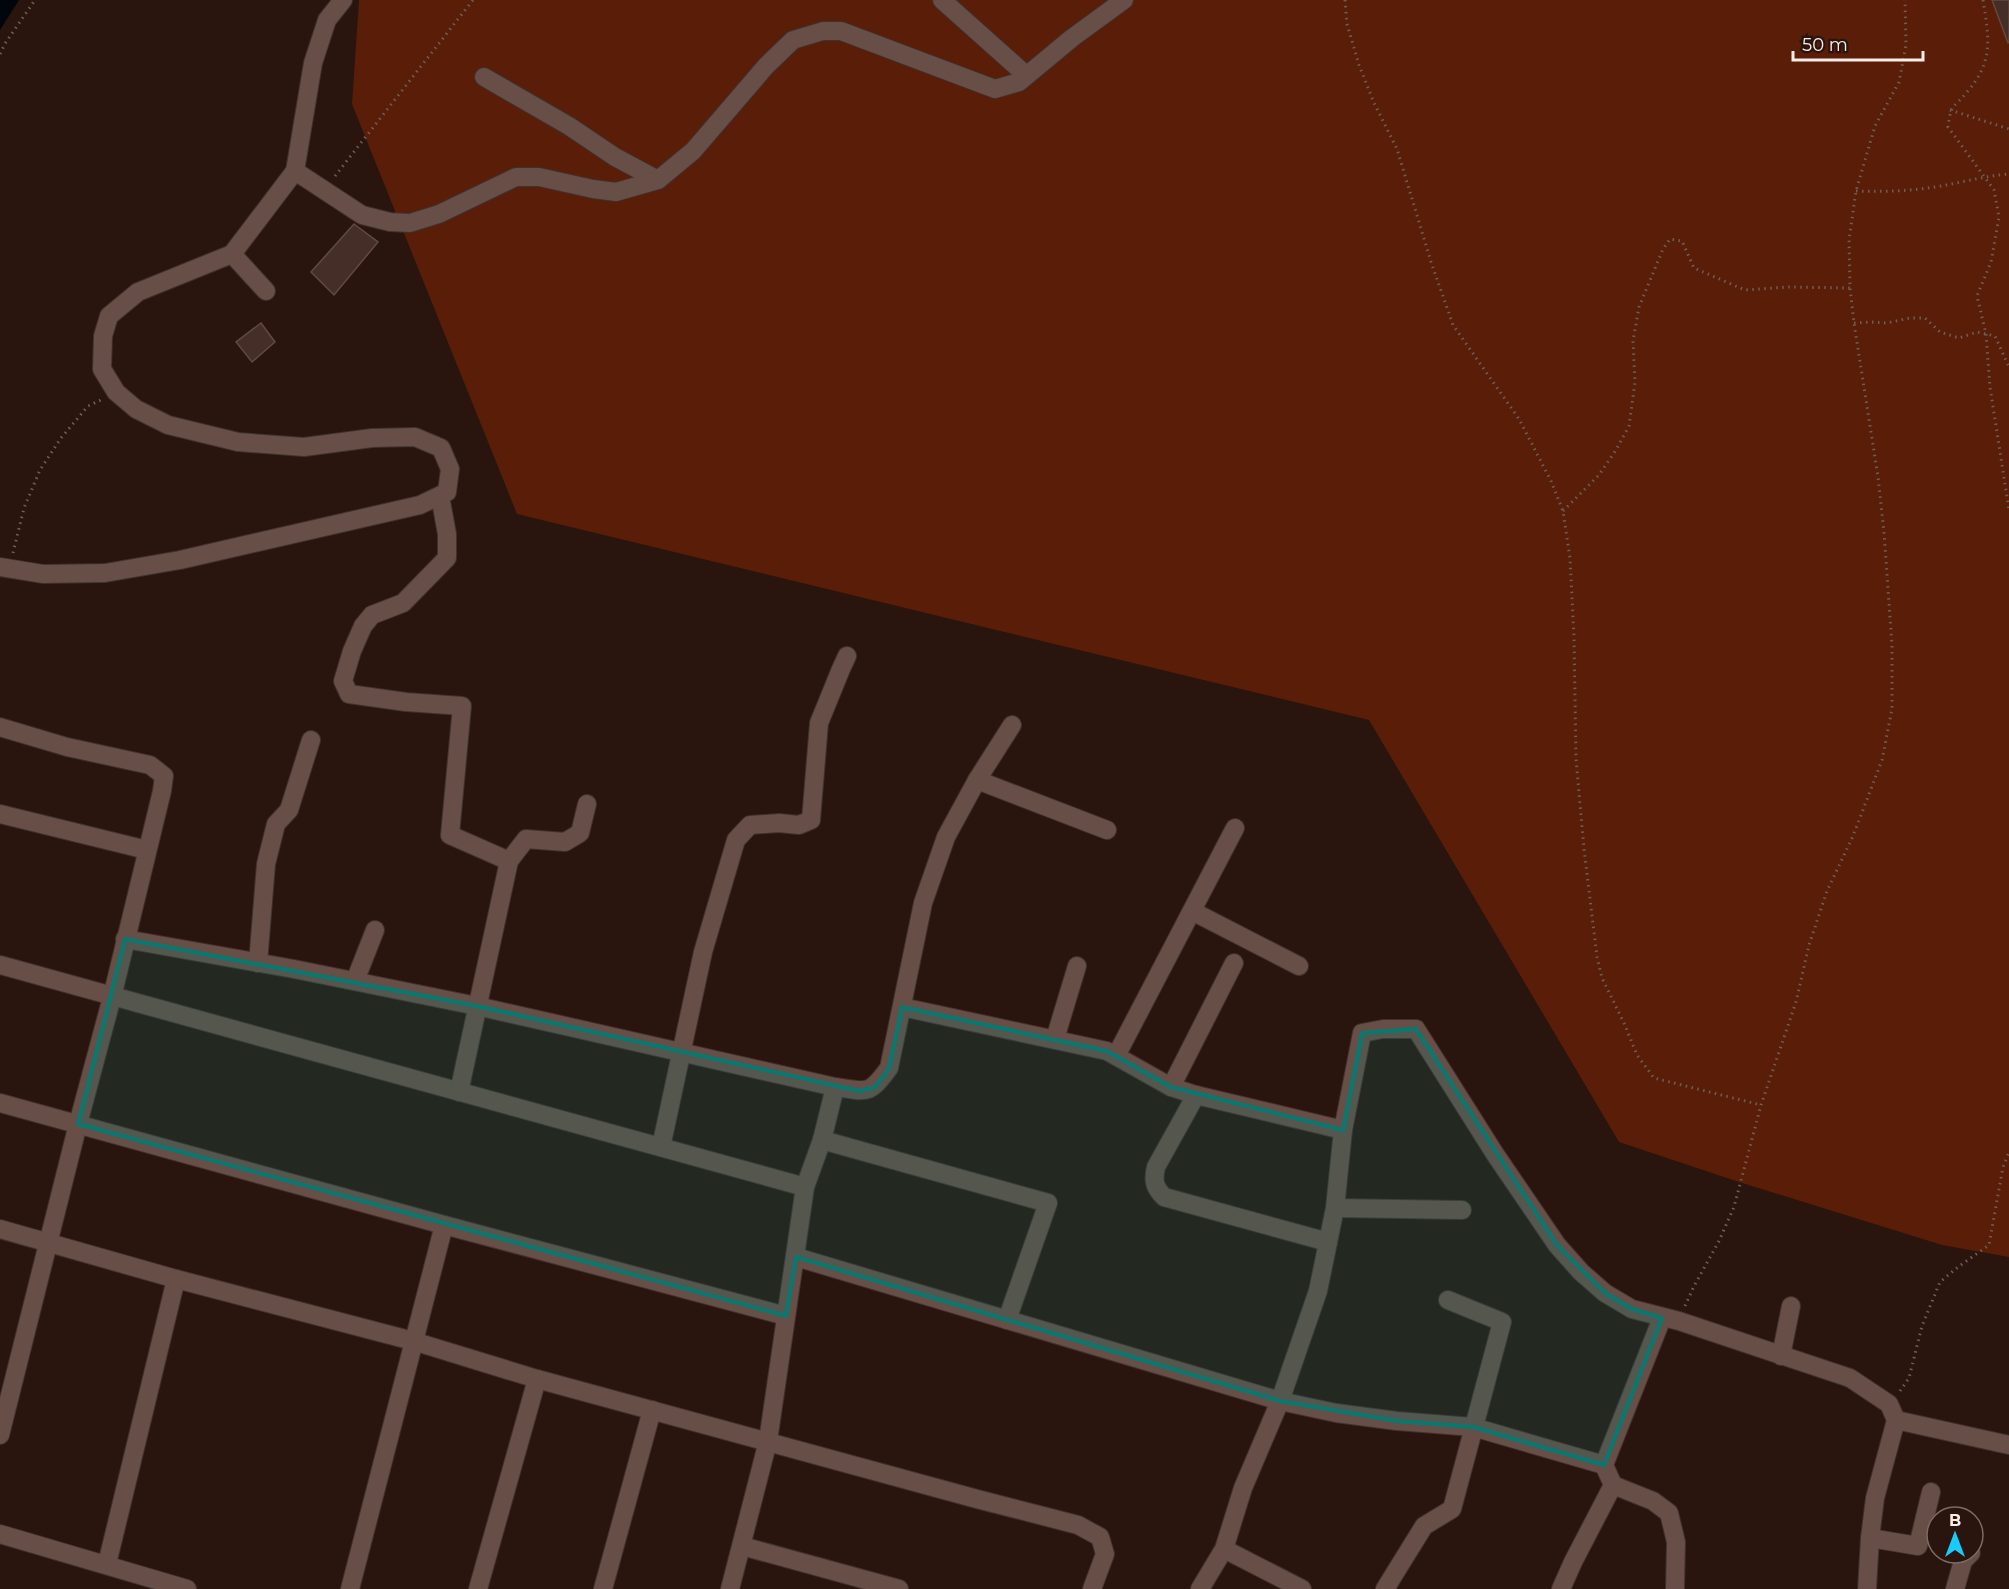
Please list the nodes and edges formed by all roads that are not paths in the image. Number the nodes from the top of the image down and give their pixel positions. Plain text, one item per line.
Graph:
1 (343, 0) edge
2 (942, 0) edge
3 (1124, 0) edge
4 (1026, 75) junction
5 (484, 77) dead end
6 (295, 171) junction
7 (658, 180) junction
8 (232, 254) junction
9 (266, 291) dead end
10 (440, 496) junction
11 (6, 568) edge
12 (847, 656) dead end
13 (1012, 725) dead end
14 (0, 727) edge
15 (311, 740) dead end
16 (976, 780) junction
17 (587, 804) dead end
18 (0, 814) edge
19 (1235, 828) dead end
20 (1107, 830) dead end
21 (147, 850) junction
22 (509, 861) junction
23 (1192, 911) junction
24 (375, 930) dead end
25 (125, 939) junction
26 (258, 963) junction
27 (1234, 963) dead end
28 (0, 965) edge
29 (1077, 966) dead end
30 (1299, 966) dead end
31 (355, 981) junction
32 (112, 997) junction
33 (477, 1006) junction
34 (902, 1007) junction
35 (1055, 1039) junction
36 (682, 1052) junction
37 (1116, 1056) junction
38 (835, 1087) junction
39 (1171, 1087) junction
40 (459, 1092) junction
41 (1196, 1095) junction
42 (0, 1103) edge
43 (78, 1124) junction
44 (1343, 1130) junction
45 (822, 1140) junction
46 (661, 1147) junction
47 (805, 1187) junction
48 (1335, 1208) junction
49 (1462, 1210) dead end
50 (444, 1226) junction
51 (0, 1229) edge
52 (1328, 1242) junction
53 (48, 1243) junction
54 (796, 1257) junction
55 (176, 1279) junction
56 (1448, 1300) dead end
57 (1791, 1306) dead end
58 (786, 1316) junction
59 (1007, 1320) junction
60 (1670, 1320) junction
61 (413, 1341) junction
62 (1781, 1356) junction
63 (537, 1379) junction
64 (1280, 1401) junction
65 (652, 1410) junction
66 (1893, 1412) junction
67 (1473, 1427) junction
68 (0, 1435) edge
69 (768, 1441) junction
70 (2009, 1445) edge
71 (1604, 1464) junction
72 (1613, 1485) junction
73 (1931, 1492) dead end
74 (0, 1534) edge
75 (1870, 1538) junction
76 (742, 1546) junction
77 (1224, 1549) junction
78 (107, 1564) junction
79 (1962, 1565) edge
80 (186, 1589) edge
81 (350, 1589) edge
82 (478, 1589) edge
83 (603, 1589) edge
84 (730, 1589) edge
85 (899, 1589) edge
86 (1092, 1589) edge
87 (1200, 1589) edge
88 (1302, 1589) edge
89 (1385, 1589) edge
90 (1561, 1589) edge
91 (1675, 1589) edge
92 (1867, 1589) edge
93 (1955, 1589) edge

1 - 6 street
2 - 4 street
3 - 4 street
4 - 7 street
5 - 7 street
6 - 7 street
6 - 8 street
8 - 9 street
8 - 10 street
10 - 11 street
10 - 22 street
12 - 36 street
13 - 16 street
14 - 21 street
15 - 26 street
16 - 20 street
16 - 34 street
17 - 22 street
18 - 21 street
19 - 23 street
21 - 25 street
22 - 33 street
23 - 30 street
23 - 37 street
24 - 31 street
25 - 26 street
25 - 32 street
26 - 31 street
27 - 39 street
28 - 32 street
29 - 35 street
31 - 33 street
32 - 40 street
32 - 43 street
33 - 36 street
33 - 40 street
34 - 35 street
34 - 38 street
35 - 37 street
36 - 38 street
36 - 46 street
37 - 39 street
38 - 45 street
39 - 41 street
40 - 46 street
41 - 44 street
41 - 52 street
42 - 43 street
43 - 50 street
43 - 53 street
44 - 48 street
44 - 60 street
45 - 47 street
45 - 59 street
46 - 47 street
47 - 54 street
48 - 49 street
48 - 52 street
50 - 58 street
50 - 61 street
51 - 53 street
52 - 64 street
53 - 55 street
53 - 68 street
54 - 58 street
54 - 59 street
55 - 61 street
55 - 78 street
56 - 67 street
57 - 62 street
58 - 69 street
59 - 64 street
60 - 62 street
60 - 71 street
61 - 63 street
61 - 81 street
62 - 66 street
63 - 65 street
63 - 82 street
64 - 67 street
64 - 77 street
65 - 69 street
65 - 83 street
66 - 70 street
66 - 75 street
67 - 71 street
67 - 89 street
69 - 76 street
69 - 86 street
71 - 72 street
72 - 90 street
72 - 91 street
73 - 75 street
74 - 78 street
75 - 92 street
76 - 84 street
76 - 85 street
77 - 87 street
77 - 88 street
78 - 80 street
79 - 93 street

